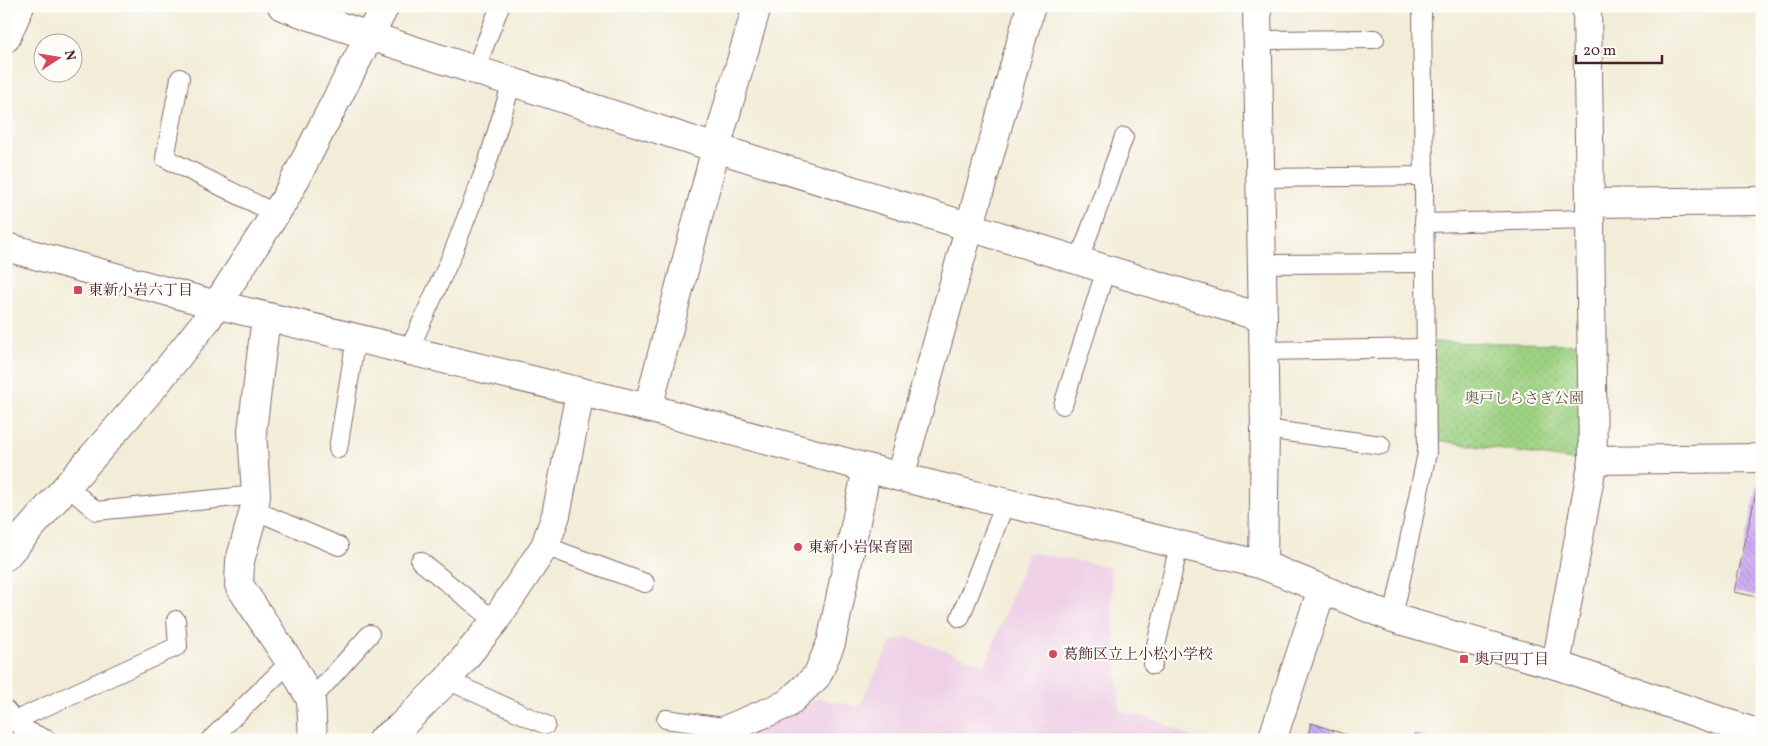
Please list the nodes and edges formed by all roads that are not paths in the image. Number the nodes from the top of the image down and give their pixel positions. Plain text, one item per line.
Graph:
1 (20, 6) edge
2 (282, 6) edge
3 (385, 6) edge
4 (500, 6) edge
5 (757, 6) edge
6 (1031, 6) edge
7 (1257, 6) edge
8 (1422, 6) edge
9 (1588, 6) edge
10 (370, 36) junction
11 (6, 38) edge
12 (1375, 39) dead end
13 (1258, 40) junction
14 (475, 70) junction
15 (180, 78) dead end
16 (512, 82) junction
17 (1124, 137) dead end
18 (716, 148) junction
19 (1424, 176) junction
20 (1260, 178) junction
21 (1762, 201) edge
22 (1590, 211) junction
23 (276, 214) junction
24 (1424, 223) junction
25 (970, 226) junction
26 (6, 248) edge
27 (1079, 260) junction
28 (1425, 263) junction
29 (1261, 264) junction
30 (1106, 269) junction
31 (217, 304) junction
32 (266, 317) junction
33 (1263, 318) junction
34 (356, 338) junction
35 (1426, 348) junction
36 (409, 350) junction
37 (1264, 351) junction
38 (580, 393) junction
39 (1063, 405) dead end
40 (648, 408) junction
41 (1265, 429) junction
42 (1381, 445) dead end
43 (338, 449) dead end
44 (1762, 458) edge
45 (1593, 460) junction
46 (867, 468) junction
47 (900, 477) junction
48 (67, 486) junction
49 (255, 503) junction
50 (1005, 504) junction
51 (1179, 545) junction
52 (339, 546) dead end
53 (545, 546) junction
54 (6, 556) edge
55 (420, 561) dead end
56 (1264, 566) junction
57 (645, 583) dead end
58 (1322, 589) junction
59 (960, 618) dead end
60 (1393, 618) junction
61 (176, 620) dead end
62 (495, 622) junction
63 (370, 634) dead end
64 (290, 662) junction
65 (1153, 665) dead end
66 (1556, 665) junction
67 (447, 680) junction
68 (311, 700) junction
69 (10, 716) edge
70 (666, 719) dead end
71 (546, 725) dead end
72 (730, 734) edge
73 (1762, 735) edge
74 (48, 740) edge
75 (210, 740) edge
76 (313, 740) edge
77 (382, 740) edge
78 (1272, 740) edge

1 - 11 street
2 - 10 street
3 - 10 street
4 - 14 lane
5 - 18 street
6 - 25 street
7 - 13 street
8 - 19 lane
9 - 22 street
10 - 14 street
10 - 23 street
12 - 13 lane
13 - 20 street
14 - 16 street
15 - 23 lane
16 - 18 street
16 - 36 lane
17 - 27 lane
18 - 25 street
18 - 40 street
19 - 20 lane
19 - 24 lane
20 - 29 street
21 - 22 street
22 - 24 lane
22 - 45 street
23 - 31 street
24 - 28 lane
25 - 27 street
25 - 47 street
26 - 31 street
27 - 30 street
28 - 29 lane
28 - 35 lane
29 - 33 street
30 - 33 street
30 - 39 lane
31 - 32 street
31 - 48 street
32 - 34 street
32 - 49 street
33 - 37 street
34 - 36 street
34 - 43 lane
35 - 37 lane
35 - 60 lane
36 - 38 street
37 - 41 street
38 - 40 street
38 - 53 street
40 - 46 street
41 - 42 lane
41 - 56 street
44 - 45 street
45 - 66 street
46 - 47 street
46 - 72 street
47 - 50 street
48 - 49 lane
48 - 54 street
49 - 52 lane
49 - 64 street
50 - 51 street
50 - 59 lane
51 - 56 street
51 - 65 lane
53 - 57 lane
53 - 62 street
55 - 62 lane
56 - 58 street
58 - 60 street
58 - 78 street
60 - 66 street
61 - 69 lane
62 - 67 street
63 - 68 lane
64 - 68 street
64 - 75 lane
66 - 73 street
67 - 71 lane
67 - 77 street
68 - 76 street
69 - 74 lane
70 - 72 lane

